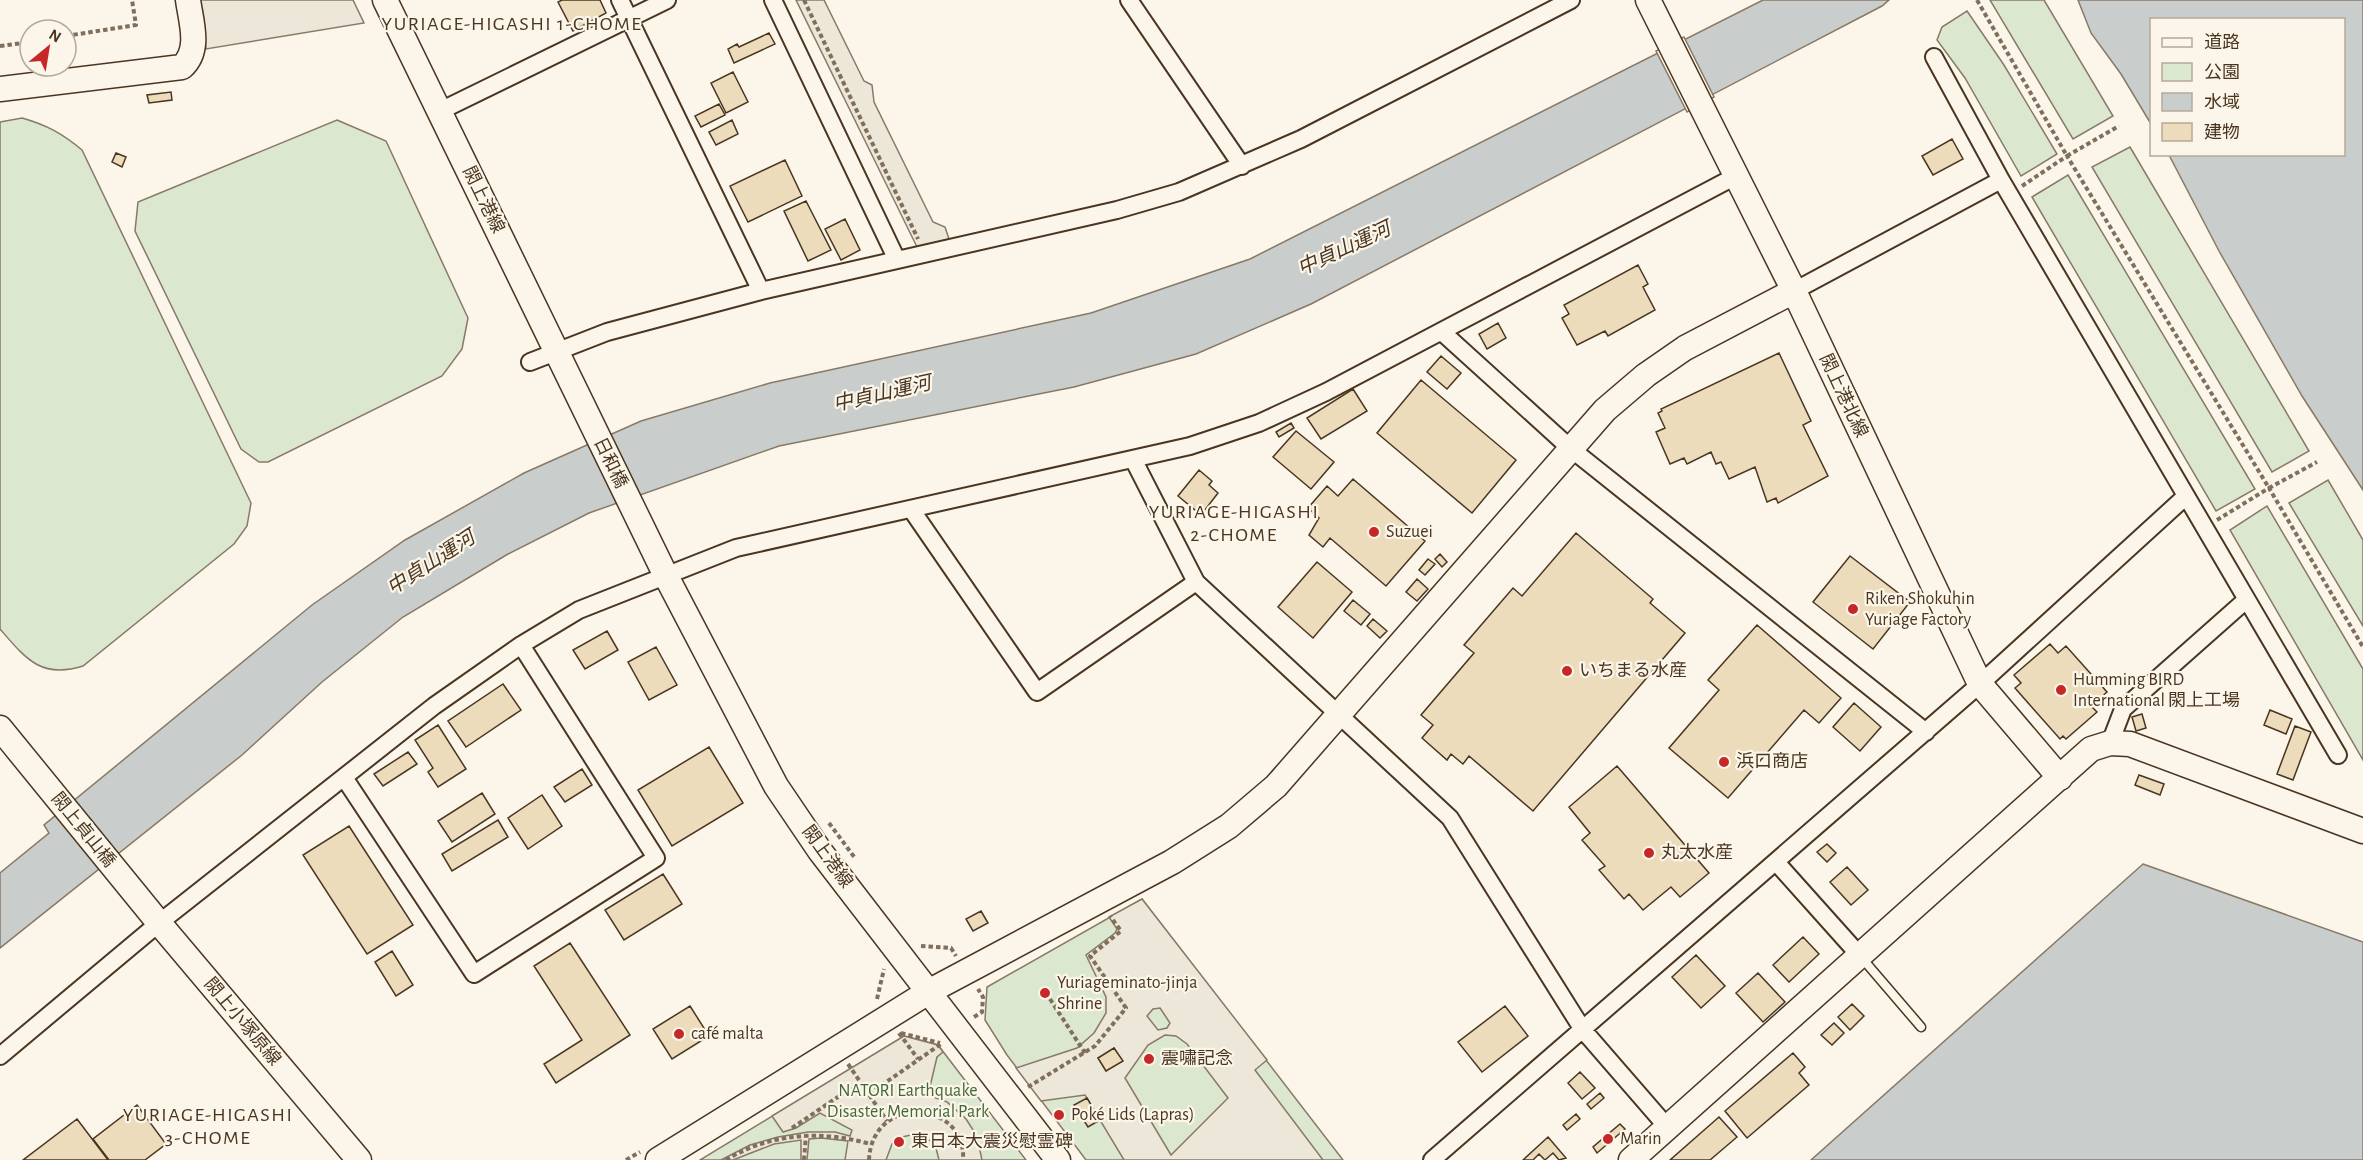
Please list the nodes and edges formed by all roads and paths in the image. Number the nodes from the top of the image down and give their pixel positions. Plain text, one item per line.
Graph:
1 (132, 0) edge
2 (188, 0) edge
3 (385, 0) edge
4 (620, 0) edge
5 (667, 0) edge
6 (773, 0) edge
7 (804, 0) edge
8 (1129, 0) edge
9 (1572, 0) edge
10 (1977, 0) edge
11 (1650, 4) edge
12 (628, 18) junction
13 (78, 34) edge
14 (18, 44) edge
15 (0, 46) edge
16 (1934, 57) dead end
17 (0, 89) edge
18 (440, 111) junction
19 (2119, 126) dead end
20 (2067, 156) junction
21 (1242, 166) junction
22 (1736, 176) junction
23 (2011, 187) junction
24 (926, 253) junction
25 (897, 260) junction
26 (760, 291) junction
27 (1794, 291) junction
28 (1442, 332) junction
29 (556, 352) junction
30 (530, 362) dead end
31 (579, 401) joint
32 (1570, 448) junction
33 (1133, 459) junction
34 (2317, 462) dead end
35 (2269, 488) junction
36 (2185, 497) junction
37 (911, 509) junction
38 (2222, 517) dead end
39 (641, 525) joint
40 (666, 574) junction
41 (1196, 582) junction
42 (2246, 600) junction
43 (521, 645) junction
44 (2363, 647) edge
45 (1980, 684) junction
46 (1338, 716) junction
47 (0, 728) edge
48 (1926, 732) junction
49 (2110, 743) junction
50 (2338, 755) dead end
51 (2060, 778) junction
52 (345, 779) junction
53 (826, 818) dead end
54 (2363, 831) edge
55 (1776, 862) junction
56 (860, 865) dead end
57 (127, 884) joint
58 (1108, 913) dead end
59 (159, 923) junction
60 (916, 940) dead end
61 (1861, 957) junction
62 (957, 958) dead end
63 (976, 986) dead end
64 (930, 991) junction
65 (1050, 999) dead end
66 (972, 1018) dead end
67 (1921, 1027) dead end
68 (1583, 1030) junction
69 (946, 1038) dead end
70 (940, 1043) junction
71 (1085, 1053) junction
72 (0, 1056) edge
73 (918, 1059) junction
74 (848, 1064) dead end
75 (860, 1082) junction
76 (1028, 1087) dead end
77 (869, 1094) junction
78 (887, 1121) junction
79 (792, 1128) dead end
80 (1668, 1128) junction
81 (806, 1135) junction
82 (870, 1144) junction
83 (358, 1160) edge
84 (658, 1160) edge
85 (726, 1160) edge
86 (804, 1160) edge
87 (868, 1160) edge
88 (963, 1160) edge
89 (1058, 1160) edge
90 (1432, 1160) edge
91 (1632, 1160) edge

1 - 13 path
2 - 17 street
3 - 18 street, 閖上港線
4 - 12 street
5 - 12 street
6 - 25 street
7 - 24 path
8 - 21 street
9 - 21 street
10 - 20 path
11 - 22 street, 閖上港北線
12 - 18 street
12 - 26 street
14 - 15 path
16 - 23 street
18 - 29 street, 閖上港線
19 - 20 path
20 - 23 path
20 - 35 path
21 - 24 street
22 - 27 street, 閖上港北線
22 - 28 street
23 - 27 street
23 - 36 street
24 - 25 street
25 - 26 street
26 - 29 street
27 - 32 street
27 - 45 street, 閖上港北線
28 - 32 street
28 - 33 street
29 - 30 street
29 - 31 street, 閖上港線
31 - 39 street, 日和橋
32 - 46 street
32 - 48 street
33 - 37 street
33 - 41 street
34 - 35 path
35 - 38 path
35 - 44 path
36 - 42 street
36 - 45 street
37 - 40 street
37 - 41 street
39 - 40 street, 閖上港線
40 - 43 street
40 - 64 street, 閖上港線
41 - 46 street
42 - 49 street
42 - 50 street
43 - 52 street
43 - 52 street
45 - 48 street
45 - 51 street, 閖上港北線
46 - 64 street
46 - 68 street
47 - 57 street, 閖上貞山橋
48 - 55 street
49 - 51 street
49 - 54 street
51 - 61 street
52 - 59 street
53 - 56 path
55 - 61 street
55 - 68 street
57 - 59 street, 閖上小塚原線
58 - 71 path
59 - 72 street
59 - 83 street, 閖上小塚原線
60 - 62 path
61 - 67 lane
61 - 80 street
63 - 66 path
64 - 84 street
64 - 89 street, 閖上港線
65 - 71 path
68 - 80 street
68 - 90 street
69 - 70 path
70 - 73 path
70 - 73 path
71 - 76 path
73 - 77 path
74 - 75 path
75 - 77 path
75 - 79 path
77 - 78 path
78 - 82 path
78 - 88 path
80 - 91 street
81 - 82 path
81 - 85 path
81 - 86 path
82 - 87 path

